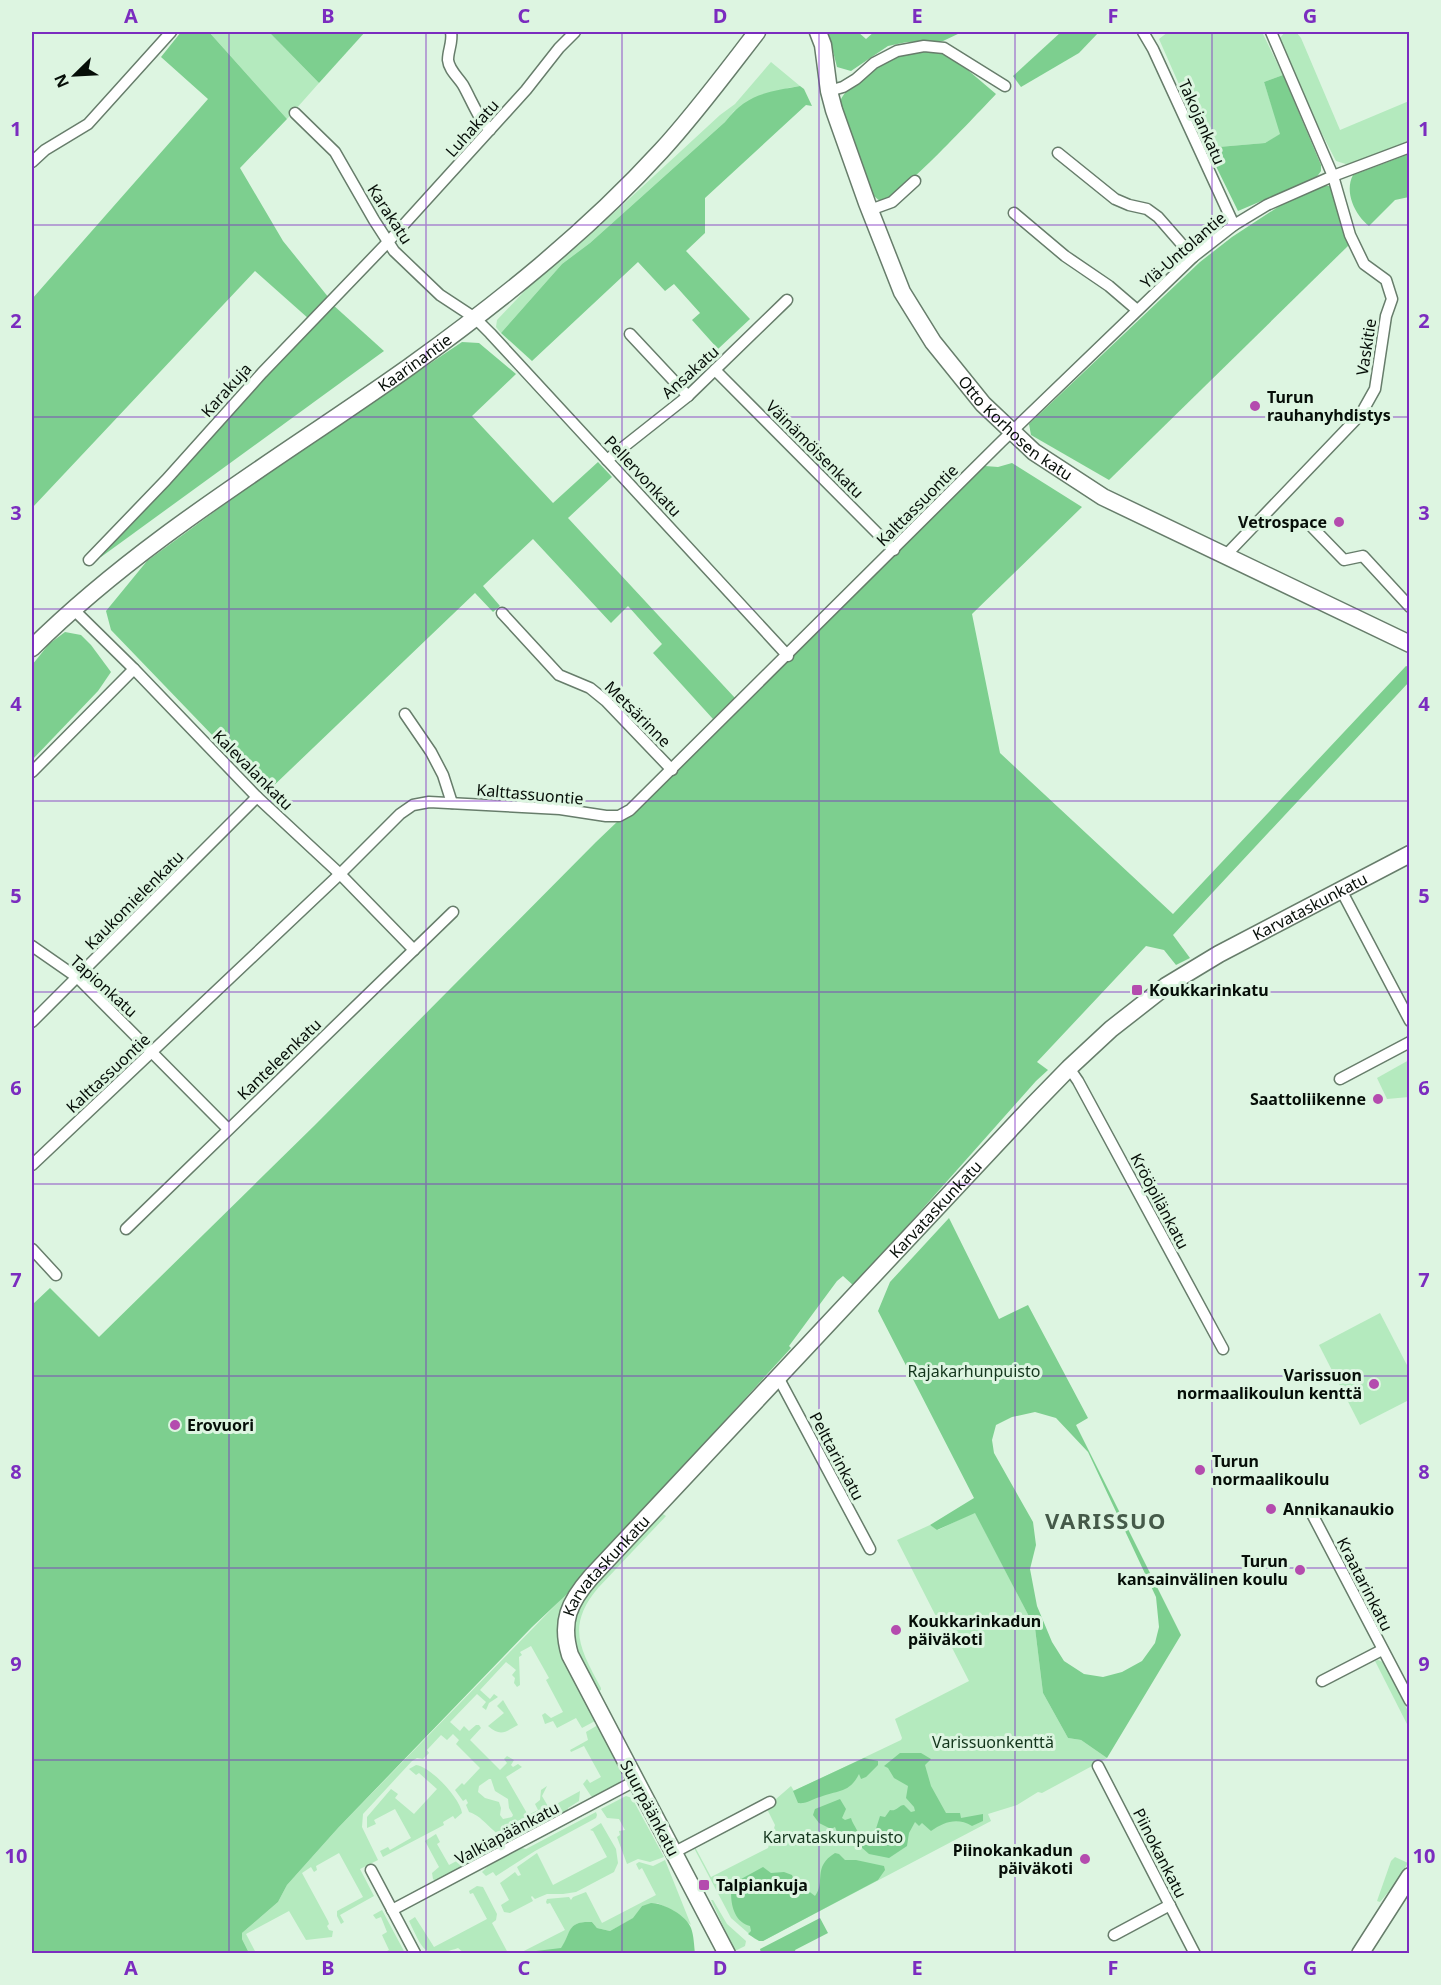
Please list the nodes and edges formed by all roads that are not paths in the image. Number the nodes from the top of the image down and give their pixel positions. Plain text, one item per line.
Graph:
1 (171, 32) edge
2 (451, 32) edge
3 (574, 32) edge
4 (757, 32) edge
5 (818, 32) edge
6 (1143, 32) edge
7 (1271, 32) edge
8 (1005, 86) dead end
9 (829, 91) junction
10 (295, 113) dead end
11 (490, 130) junction
12 (1410, 147) edge
13 (1058, 153) dead end
14 (32, 162) edge
15 (1333, 176) junction
16 (915, 181) dead end
17 (870, 210) junction
18 (1014, 213) dead end
19 (1234, 225) junction
20 (388, 242) junction
21 (1193, 257) junction
22 (787, 300) dead end
23 (1137, 309) junction
24 (475, 318) junction
25 (630, 334) dead end
26 (715, 370) junction
27 (688, 396) junction
28 (1013, 432) junction
29 (607, 460) junction
30 (1313, 528) dead end
31 (894, 550) junction
32 (1226, 555) junction
33 (89, 560) dead end
34 (1410, 607) edge
35 (73, 609) junction
36 (502, 613) dead end
37 (1410, 644) edge
38 (32, 648) edge
39 (788, 656) junction
40 (134, 669) junction
41 (405, 714) dead end
42 (672, 770) junction
43 (32, 772) edge
44 (257, 798) junction
45 (452, 803) junction
46 (1410, 854) edge
47 (340, 874) junction
48 (1341, 890) junction
49 (453, 912) dead end
50 (32, 945) edge
51 (414, 950) junction
52 (78, 978) junction
53 (1410, 1021) edge
54 (32, 1022) edge
55 (1410, 1042) edge
56 (152, 1052) junction
57 (1069, 1068) junction
58 (1340, 1080) dead end
59 (228, 1130) junction
60 (32, 1165) edge
61 (126, 1229) dead end
62 (32, 1249) edge
63 (56, 1275) dead end
64 (1223, 1349) dead end
65 (778, 1377) junction
66 (1311, 1512) dead end
67 (870, 1549) dead end
68 (1382, 1650) junction
69 (574, 1663) joint
70 (1322, 1681) dead end
71 (1410, 1701) edge
72 (1098, 1766) dead end
73 (635, 1781) junction
74 (770, 1802) dead end
75 (673, 1853) junction
76 (371, 1870) dead end
77 (1410, 1876) edge
78 (1170, 1905) junction
79 (392, 1910) junction
80 (1114, 1935) dead end
81 (415, 1953) edge
82 (727, 1953) edge
83 (1195, 1953) edge
84 (1360, 1953) edge

1 - 14 street
2 - 11 street
3 - 11 street, Luhakatu
4 - 24 street, Kaarinantie
5 - 9 street, Otto Korhosen katu
6 - 19 street, Takojankatu
7 - 15 street, Vaskitie
8 - 9 street
9 - 17 street, Otto Korhosen katu
10 - 20 street, Karakatu
11 - 20 street, Luhakatu
12 - 15 street, Ylä-Untolantie
13 - 21 street
15 - 19 street, Ylä-Untolantie
15 - 32 street, Vaskitie
16 - 17 street
17 - 28 street, Otto Korhosen katu
18 - 23 street
19 - 21 street, Ylä-Untolantie
20 - 24 street, Karakatu
20 - 33 street, Karakuja
21 - 23 street, Ylä-Untolantie
22 - 26 street, Ansakatu
23 - 28 street, Ylä-Untolantie
24 - 29 street, Pellervonkatu
24 - 35 street, Kaarinantie
25 - 27 street
26 - 27 street, Ansakatu
26 - 31 street, Väinämöisenkatu
27 - 29 street, Ansakatu
28 - 31 street, Kalttassuontie
28 - 32 street, Otto Korhosen katu
29 - 39 street, Pellervonkatu
30 - 34 street
31 - 39 street, Kalttassuontie
32 - 37 street, Otto Korhosen katu
35 - 38 street, Kaarinantie
35 - 40 street, Kalevalankatu
36 - 42 street, Metsärinne
39 - 42 street, Kalttassuontie
40 - 43 street
40 - 44 street, Kalevalankatu
41 - 45 street
42 - 45 street, Kalttassuontie
44 - 47 street, Kalevalankatu
44 - 52 street, Kaukomielenkatu
45 - 47 street, Kalttassuontie
46 - 48 street, Karvataskunkatu
47 - 51 street, Kalevalankatu
47 - 56 street, Kalttassuontie
48 - 53 street
48 - 57 street, Karvataskunkatu
49 - 51 street, Kanteleenkatu
50 - 52 street, Tapionkatu
51 - 59 street, Kanteleenkatu
52 - 54 street, Kaukomielenkatu
52 - 56 street, Tapionkatu
55 - 58 street
56 - 59 street, Tapionkatu
56 - 60 street, Kalttassuontie
57 - 64 street, Krööpilänkatu
57 - 65 street, Karvataskunkatu
59 - 61 street, Kanteleenkatu
62 - 63 street
65 - 67 street, Pelttarinkatu
65 - 69 street, Karvataskunkatu
66 - 68 street, Kraatarinkatu
68 - 70 street
68 - 71 street, Kraatarinkatu
69 - 73 street, Suurpäänkatu
72 - 78 street, Piinokankatu
73 - 75 street, Suurpäänkatu
73 - 79 street, Valkiapäänkatu
74 - 75 street
75 - 82 street, Suurpäänkatu
76 - 79 street
77 - 84 street
78 - 80 street
78 - 83 street, Piinokankatu
79 - 81 street

